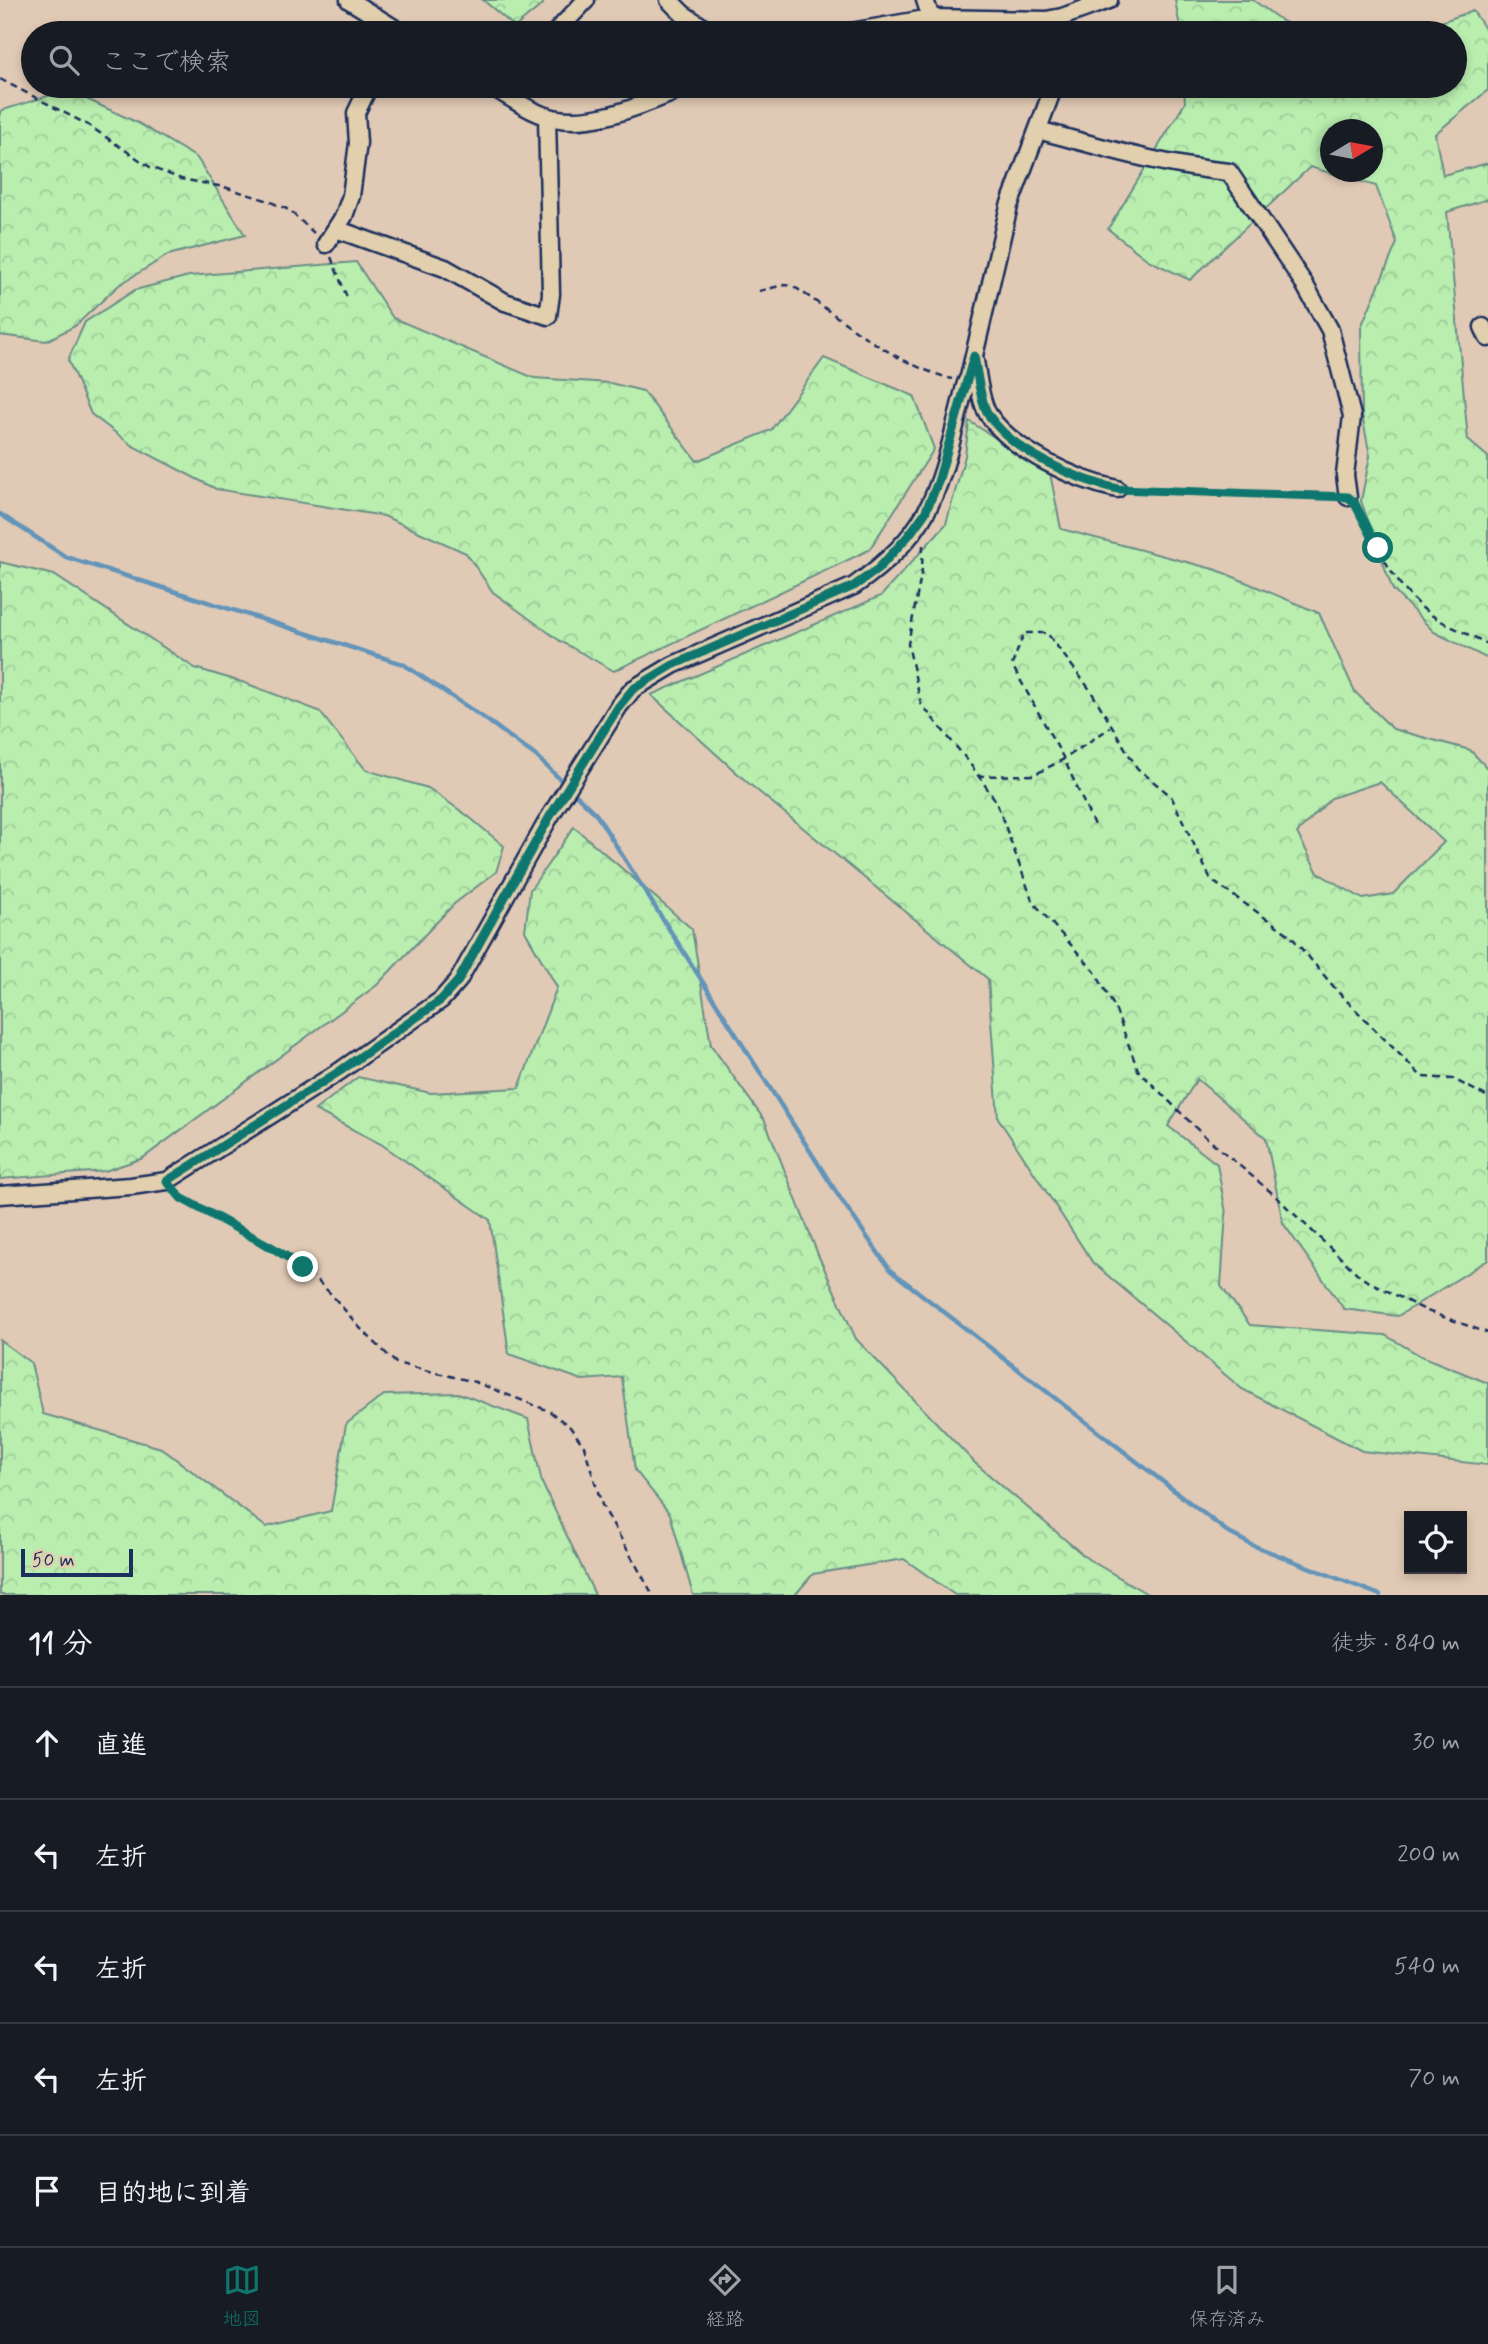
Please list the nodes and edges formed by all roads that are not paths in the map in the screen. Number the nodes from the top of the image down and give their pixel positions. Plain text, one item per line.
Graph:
1 (349, 0) edge
2 (586, 0) edge
3 (669, 0) edge
4 (925, 0) edge
5 (1109, 0) edge
6 (1066, 16) edge
7 (931, 18) junction
8 (380, 21) edge
9 (566, 21) edge
10 (694, 21) edge
11 (914, 21) edge
12 (363, 98) edge
13 (512, 98) edge
14 (659, 98) edge
15 (1050, 98) edge
16 (547, 116) junction
17 (1038, 130) junction
18 (336, 229) junction
19 (326, 244) road end
20 (974, 356) junction
21 (1118, 489) road end
22 (1348, 497) road end
23 (0, 1195) edge

1 - 8 street
2 - 9 street
3 - 10 street
4 - 7 street
5 - 6 street
6 - 7 street
7 - 11 street
12 - 18 street
13 - 16 street
14 - 16 street
15 - 17 street
16 - 18 street
17 - 20 street
17 - 22 street
18 - 19 street
20 - 21 street
20 - 23 street

